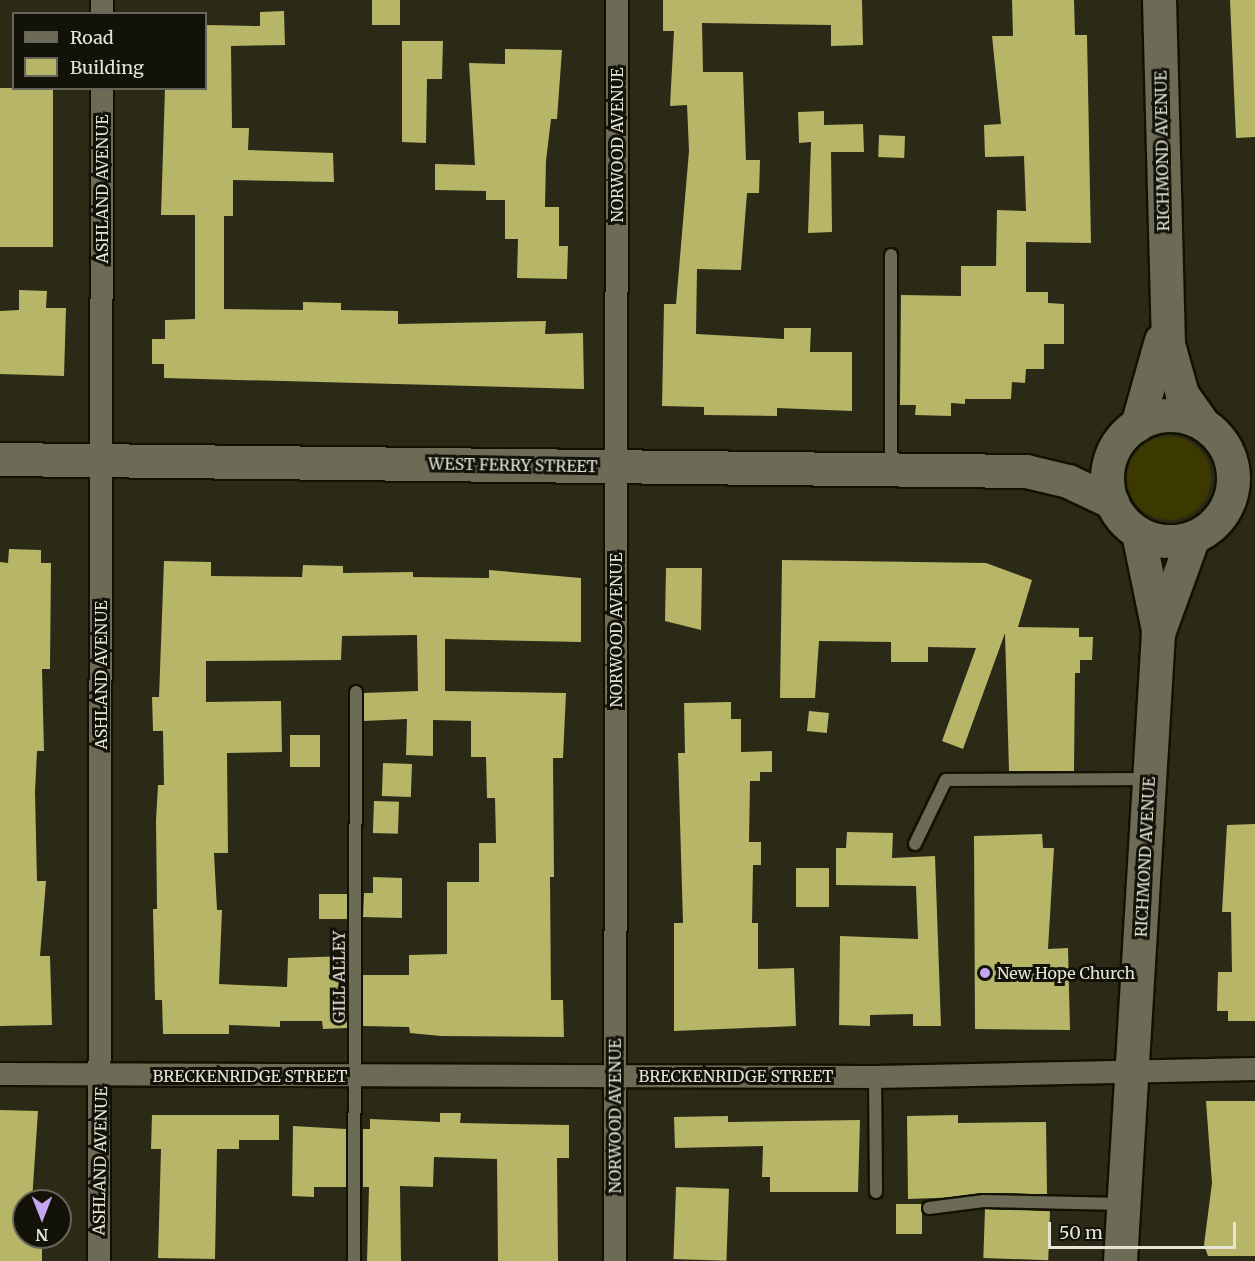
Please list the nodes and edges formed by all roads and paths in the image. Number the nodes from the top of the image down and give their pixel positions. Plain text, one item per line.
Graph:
1 (617, 0) edge
2 (1159, 0) edge
3 (102, 90) edge
4 (891, 255) dead end
5 (1165, 302) junction
6 (1203, 424) junction
7 (1137, 425) junction
8 (1115, 448) junction
9 (1240, 450) edge
10 (0, 459) edge
11 (101, 460) junction
12 (617, 466) junction
13 (891, 470) junction
14 (1026, 471) junction
15 (1255, 487) edge
16 (1112, 502) junction
17 (1226, 507) junction
18 (1138, 533) junction
19 (1193, 537) junction
20 (1158, 633) junction
21 (356, 692) dead end
22 (1149, 779) junction
23 (915, 844) dead end
24 (1255, 1069) edge
25 (1133, 1073) junction
26 (0, 1074) edge
27 (614, 1075) junction
28 (100, 1076) junction
29 (355, 1077) junction
30 (875, 1077) junction
31 (876, 1192) dead end
32 (1123, 1204) junction
33 (929, 1208) dead end
34 (99, 1261) edge
35 (354, 1261) edge
36 (615, 1261) edge
37 (1120, 1261) edge

1 - 12 street, NORWOOD AVENUE
2 - 5 street, RICHMOND AVENUE
3 - 11 street, ASHLAND AVENUE
4 - 13 lane
5 - 6 street, RICHMOND AVENUE
5 - 7 street, RICHMOND AVENUE
6 - 7 street
6 - 9 street
7 - 8 street
8 - 14 street, WEST FERRY STREET
8 - 16 street
9 - 17 street
10 - 11 street, WEST FERRY STREET
11 - 12 street, WEST FERRY STREET
11 - 28 street, ASHLAND AVENUE
12 - 13 street, WEST FERRY STREET
12 - 27 street, NORWOOD AVENUE
13 - 14 street, WEST FERRY STREET
14 - 16 street, WEST FERRY STREET
15 - 17 street
16 - 18 street
17 - 19 street
18 - 19 street
18 - 20 street, RICHMOND AVENUE
19 - 20 street, RICHMOND AVENUE
20 - 22 street, RICHMOND AVENUE
21 - 29 lane, GILL ALLEY
22 - 23 lane
22 - 25 street, RICHMOND AVENUE
24 - 25 street, BRECKENRIDGE STREET
25 - 30 street, BRECKENRIDGE STREET
25 - 32 street, RICHMOND AVENUE
26 - 28 street, BRECKENRIDGE STREET
27 - 29 street, BRECKENRIDGE STREET
27 - 30 street, BRECKENRIDGE STREET
27 - 36 street, NORWOOD AVENUE
28 - 29 street, BRECKENRIDGE STREET
28 - 34 street, ASHLAND AVENUE
29 - 35 lane, GILL ALLEY
30 - 31 lane
32 - 33 lane
32 - 37 street, RICHMOND AVENUE

